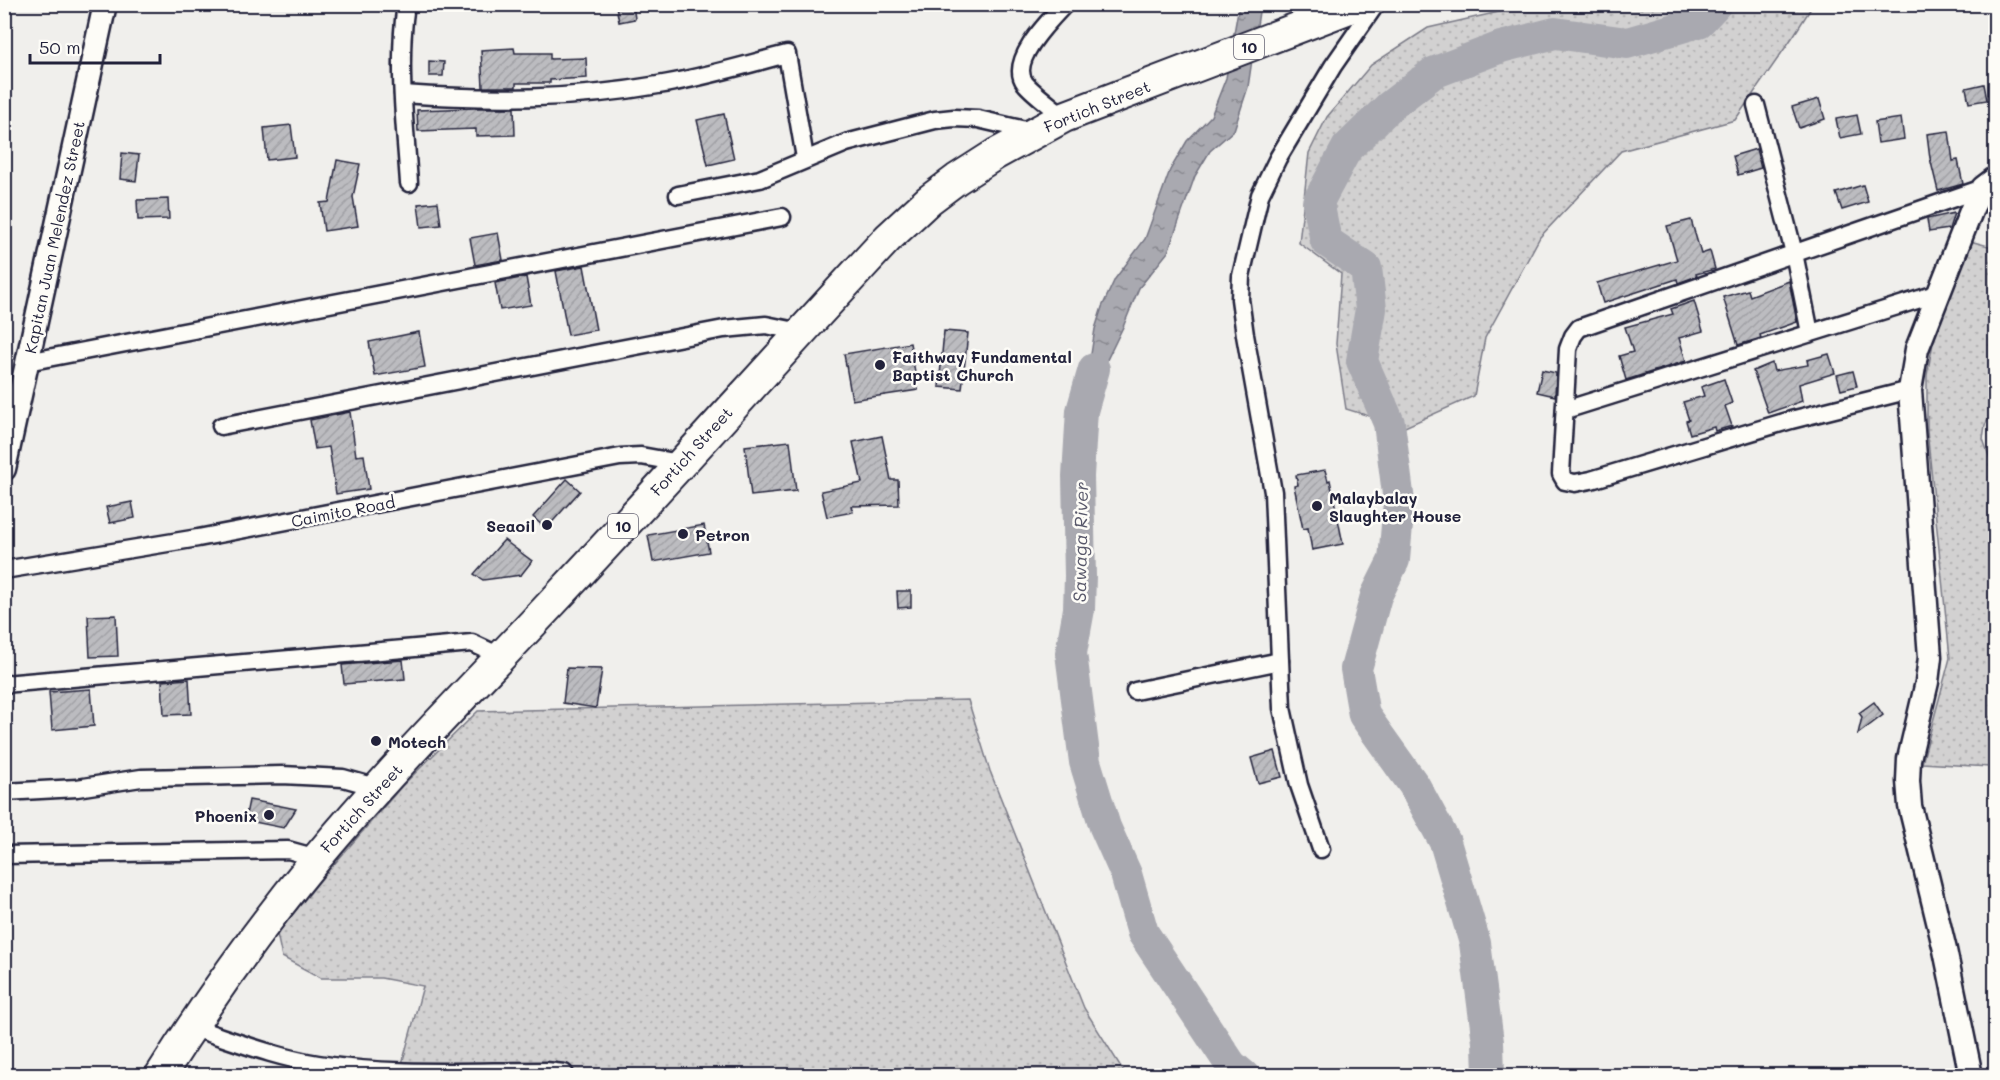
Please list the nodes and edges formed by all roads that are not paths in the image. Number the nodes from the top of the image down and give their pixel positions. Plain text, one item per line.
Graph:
1 (105, 4) edge
2 (406, 4) edge
3 (1065, 4) edge
4 (1359, 4) edge
5 (1376, 4) edge
6 (403, 94) junction
7 (1756, 105) dead end
8 (1064, 117) junction
9 (1034, 132) junction
10 (805, 158) junction
11 (409, 183) dead end
12 (1989, 183) edge
13 (678, 195) dead end
14 (782, 217) dead end
15 (1794, 253) junction
16 (1939, 293) junction
17 (801, 333) junction
18 (1810, 333) junction
19 (27, 362) junction
20 (1910, 390) junction
21 (1565, 410) junction
22 (221, 426) dead end
23 (680, 463) junction
24 (4, 469) edge
25 (4, 570) edge
26 (500, 656) junction
27 (1280, 661) junction
28 (4, 684) edge
29 (1135, 691) dead end
30 (379, 788) junction
31 (4, 792) edge
32 (1321, 849) dead end
33 (4, 855) edge
34 (317, 858) junction
35 (191, 1027) junction
36 (441, 1073) edge
37 (160, 1076) edge
38 (566, 1076) edge
39 (1971, 1076) edge

1 - 19 street, Kapitan Juan Melendez Street
2 - 6 street
3 - 8 street
4 - 8 highway, Fortich Street / 10
5 - 27 street
6 - 10 street
6 - 11 street
7 - 15 street
8 - 9 highway, Fortich Street / 10
9 - 10 street
9 - 17 highway, Fortich Street / 10
10 - 13 street
12 - 15 street
12 - 16 street
14 - 19 street
15 - 18 street
15 - 21 street
16 - 18 street
16 - 20 street
17 - 22 street
17 - 23 highway, Fortich Street / 10
18 - 21 street
19 - 24 street, Kapitan Juan Melendez Street
20 - 21 street
20 - 39 street
23 - 25 street, Caimito Road
23 - 26 highway, Fortich Street / 10
26 - 28 street
26 - 30 highway, Fortich Street / 10
27 - 29 street
27 - 32 street
30 - 31 street
30 - 34 highway, Fortich Street / 10
33 - 34 street
34 - 35 highway, Fortich Street / 10
35 - 36 street
35 - 37 highway, Fortich Street / 10
36 - 38 street

